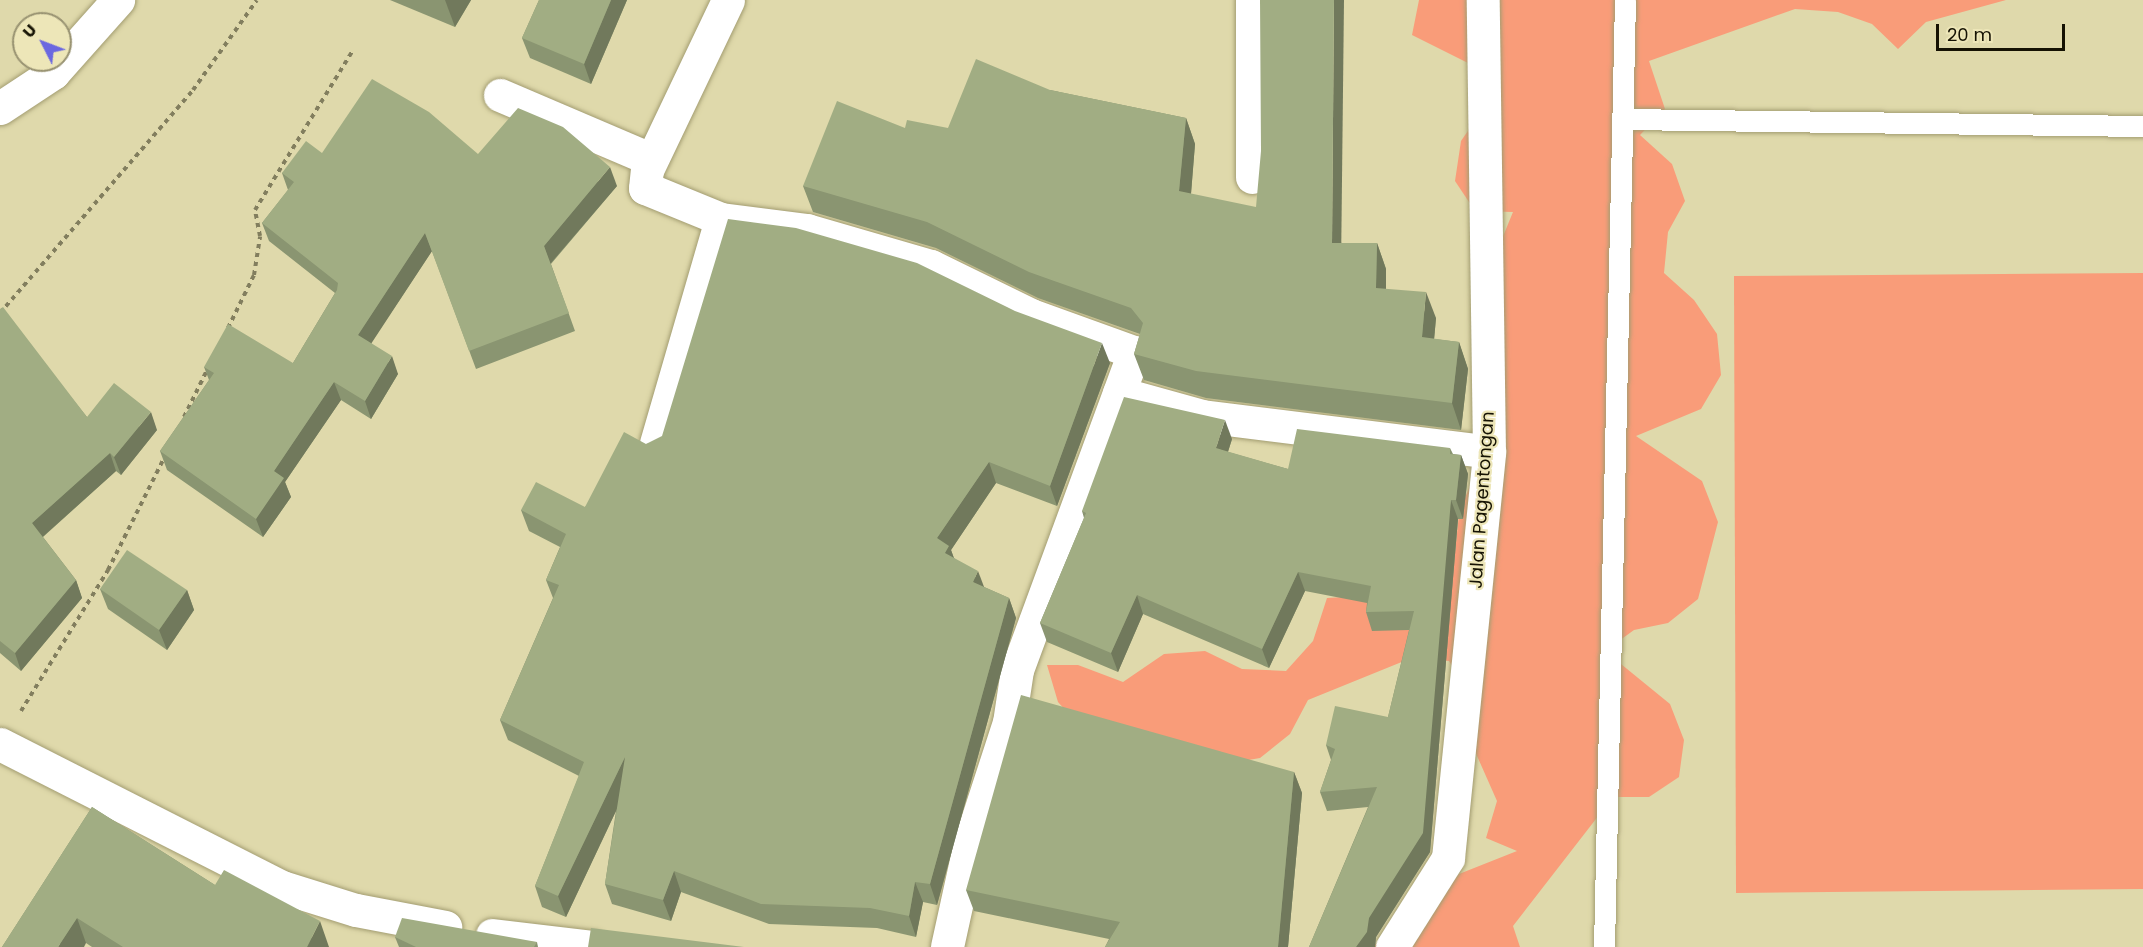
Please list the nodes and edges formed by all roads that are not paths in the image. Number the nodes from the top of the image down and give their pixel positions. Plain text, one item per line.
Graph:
1 (118, 0) edge
2 (728, 0) edge
3 (1252, 0) edge
4 (1483, 0) edge
5 (1625, 0) edge
6 (500, 94) dead end
7 (0, 108) edge
8 (1623, 119) junction
9 (2143, 126) edge
10 (650, 159) junction
11 (1252, 177) dead end
12 (721, 219) junction
13 (1119, 393) junction
14 (656, 443) edge
15 (1489, 452) junction
16 (0, 745) edge
17 (592, 947) edge
18 (947, 947) edge
19 (1392, 947) edge
20 (1604, 947) edge

1 - 7 street
2 - 10 street
3 - 11 street
4 - 15 street, Jalan Pagentongan
5 - 8 lane
6 - 10 street
8 - 9 lane
8 - 20 lane
10 - 12 street
12 - 13 street
12 - 14 street
13 - 15 street
13 - 18 street
15 - 19 street, Jalan Pagentongan
16 - 17 street

